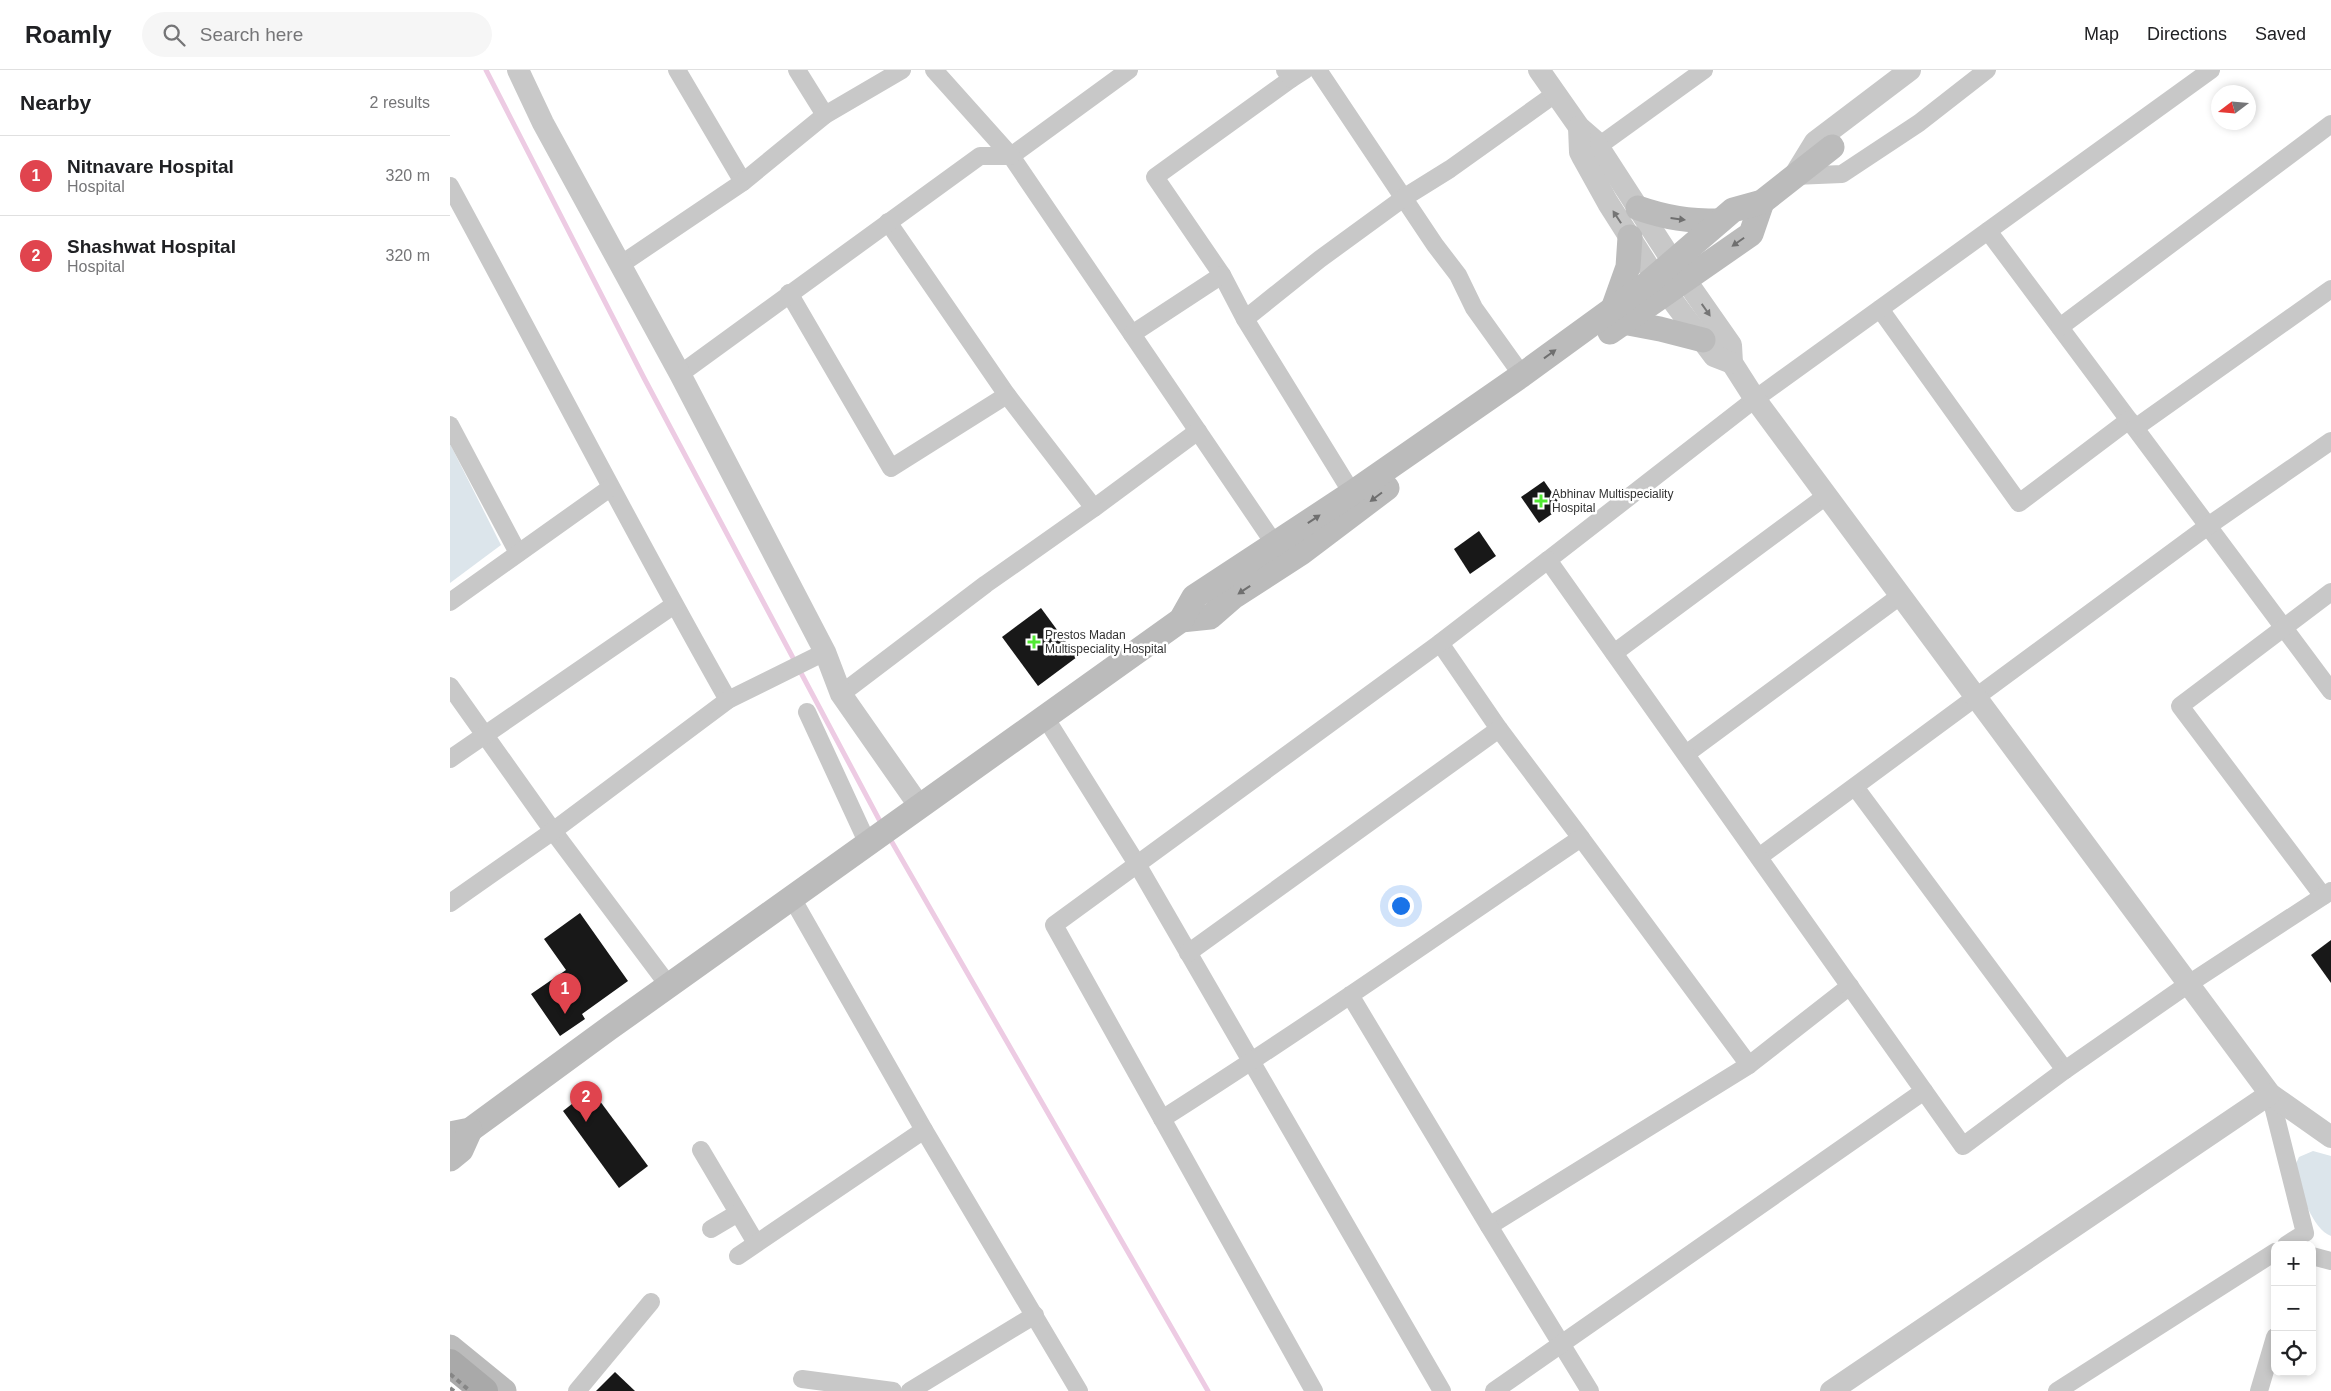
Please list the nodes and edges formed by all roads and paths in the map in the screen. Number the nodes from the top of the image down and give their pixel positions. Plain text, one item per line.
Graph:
1 (518, 70) edge
2 (678, 70) edge
3 (797, 70) edge
4 (902, 70) edge
5 (934, 70) edge
6 (1129, 70) edge
7 (1318, 70) edge
8 (1539, 70) edge
9 (1704, 70) edge
10 (1910, 70) edge
11 (1987, 70) edge
12 (2211, 70) edge
13 (1294, 73) edge
14 (1555, 94) junction
15 (825, 114) junction
16 (2331, 124) edge
17 (1832, 147) dead end
18 (1590, 152) junction
19 (1011, 156) junction
20 (1794, 176) junction
21 (743, 182) junction
22 (450, 186) edge
23 (1404, 197) junction
24 (1762, 202) junction
25 (1638, 208) junction
26 (1720, 221) junction
27 (888, 222) junction
28 (1988, 231) junction
29 (1630, 237) junction
30 (620, 265) junction
31 (1222, 275) junction
32 (1670, 277) junction
33 (2331, 289) edge
34 (789, 293) junction
35 (1880, 309) junction
36 (1618, 316) junction
37 (1245, 319) junction
38 (2060, 327) junction
39 (1132, 334) junction
40 (1703, 340) junction
41 (1732, 363) junction
42 (680, 374) junction
43 (1522, 374) junction
44 (1007, 395) junction
45 (1755, 399) junction
46 (2132, 424) junction
47 (450, 425) edge
48 (1198, 430) junction
49 (2331, 441) edge
50 (610, 488) junction
51 (1352, 493) junction
52 (1826, 496) junction
53 (1094, 508) junction
54 (2208, 526) junction
55 (518, 553) junction
56 (1281, 553) junction
57 (1548, 560) junction
58 (2331, 592) edge
59 (1900, 596) junction
60 (450, 602) edge
61 (674, 605) junction
62 (2283, 627) junction
63 (1440, 643) junction
64 (1614, 653) junction
65 (820, 655) junction
66 (450, 686) edge
67 (2331, 691) edge
68 (841, 694) junction
69 (1976, 699) junction
70 (728, 700) junction
71 (807, 712) dead end
72 (1045, 717) junction
73 (1499, 729) junction
74 (484, 734) junction
75 (1686, 754) junction
76 (450, 759) edge
77 (1855, 787) junction
78 (910, 814) junction
79 (553, 831) junction
80 (1581, 838) junction
81 (870, 842) junction
82 (1759, 857) junction
83 (1137, 864) junction
84 (2327, 893) edge
85 (792, 898) junction
86 (450, 903) edge
87 (1188, 953) junction
88 (2187, 985) junction
89 (669, 986) junction
90 (1850, 986) junction
91 (1350, 995) junction
92 (1252, 1062) junction
93 (1749, 1065) junction
94 (2065, 1070) junction
95 (1924, 1091) junction
96 (2270, 1094) junction
97 (1162, 1118) junction
98 (924, 1130) junction
99 (460, 1132) edge
100 (2331, 1137) edge
101 (701, 1150) dead end
102 (450, 1159) edge
103 (738, 1214) junction
104 (1489, 1226) junction
105 (711, 1229) dead end
106 (2304, 1239) edge
107 (756, 1243) junction
108 (2271, 1255) edge
109 (738, 1256) dead end
110 (2316, 1257) edge
111 (2331, 1261) edge
112 (651, 1302) dead end
113 (1035, 1315) junction
114 (1561, 1344) junction
115 (450, 1347) edge
116 (2271, 1350) edge
117 (450, 1363) edge
118 (802, 1379) dead end
119 (484, 1391) edge
120 (504, 1391) edge
121 (577, 1391) edge
122 (893, 1391) edge
123 (910, 1391) edge
124 (1079, 1391) edge
125 (1314, 1391) edge
126 (1442, 1391) edge
127 (1494, 1391) edge
128 (1590, 1391) edge
129 (1831, 1391) edge
130 (2057, 1391) edge
131 (2259, 1391) edge

1 - 30 street
2 - 21 street
3 - 15 street
4 - 15 street
5 - 19 street
6 - 19 street
7 - 23 street
8 - 14 street
9 - 18 street
10 - 20 street
11 - 20 street
12 - 28 street
13 - 31 street
14 - 18 street
14 - 23 street
15 - 21 street
16 - 38 street
17 - 20 main road
18 - 25 street
29 -> 18 street
19 - 27 street
19 - 39 street
20 - 24 main road
21 - 30 street
22 - 50 street
23 - 37 street
23 - 43 street
24 - 26 main road
24 -> 32 main road
25 -> 26 main road
25 - 32 street
26 - 32 main road
27 - 34 street
27 - 44 street
28 - 35 street
28 - 38 street
29 - 32 street
29 - 36 main road
30 - 42 street
31 - 37 street
31 - 39 street
32 - 36 main road
32 - 40 street
32 -> 41 street
33 - 46 street
34 - 42 street
34 - 44 street
35 - 45 street
35 - 46 street
36 - 40 main road
43 -> 36 main road
36 -> 56 main road
37 - 51 street
38 - 46 street
39 - 48 street
40 - 41 street
41 - 45 street
42 - 65 street
43 - 51 main road
44 - 53 street
45 - 52 street
45 - 57 street
46 - 54 street
47 - 55 street
48 - 53 street
48 - 56 street
49 - 54 street
50 - 55 street
50 - 61 street
56 -> 51 main road
52 - 59 street
52 - 64 street
53 - 68 street
54 - 62 street
54 - 69 street
55 - 60 street
56 - 72 main road
57 - 63 street
57 - 64 street
58 - 62 street
59 - 69 street
59 - 75 street
61 - 70 street
61 - 74 street
62 - 67 street
62 - 84 street
63 - 73 street
63 - 83 street
64 - 75 street
65 - 68 street
65 - 70 street
66 - 74 street
68 - 78 street
69 - 77 street
69 - 88 street
70 - 79 street
71 - 81 street
72 - 78 main road
72 - 83 street
73 - 80 street
73 - 87 street
74 - 76 street
74 - 79 street
75 - 82 street
77 - 82 street
77 - 94 street
78 - 81 main road
79 - 86 street
79 - 89 street
80 - 91 street
80 - 93 street
81 - 85 main road
82 - 90 street
83 - 87 street
83 - 97 street
84 - 88 street
85 - 89 main road
85 - 98 street
87 - 92 street
88 - 94 street
88 - 96 street
89 - 99 main road
90 - 93 street
90 - 95 street
91 - 92 street
91 - 104 street
92 - 97 street
92 - 126 street
93 - 104 street
94 - 95 street
95 - 114 street
96 - 100 street
96 - 106 street
96 - 129 street
97 - 125 street
98 - 107 street
98 - 113 street
99 - 102 main road
101 - 103 street
103 - 105 street
103 - 107 street
104 - 114 street
107 - 109 street
108 - 130 street
110 - 111 street
112 - 121 street
113 - 123 street
113 - 124 street
114 - 127 street
114 - 128 street
115 - 120 main road
116 - 131 street
117 - 119 main road
118 - 122 street

